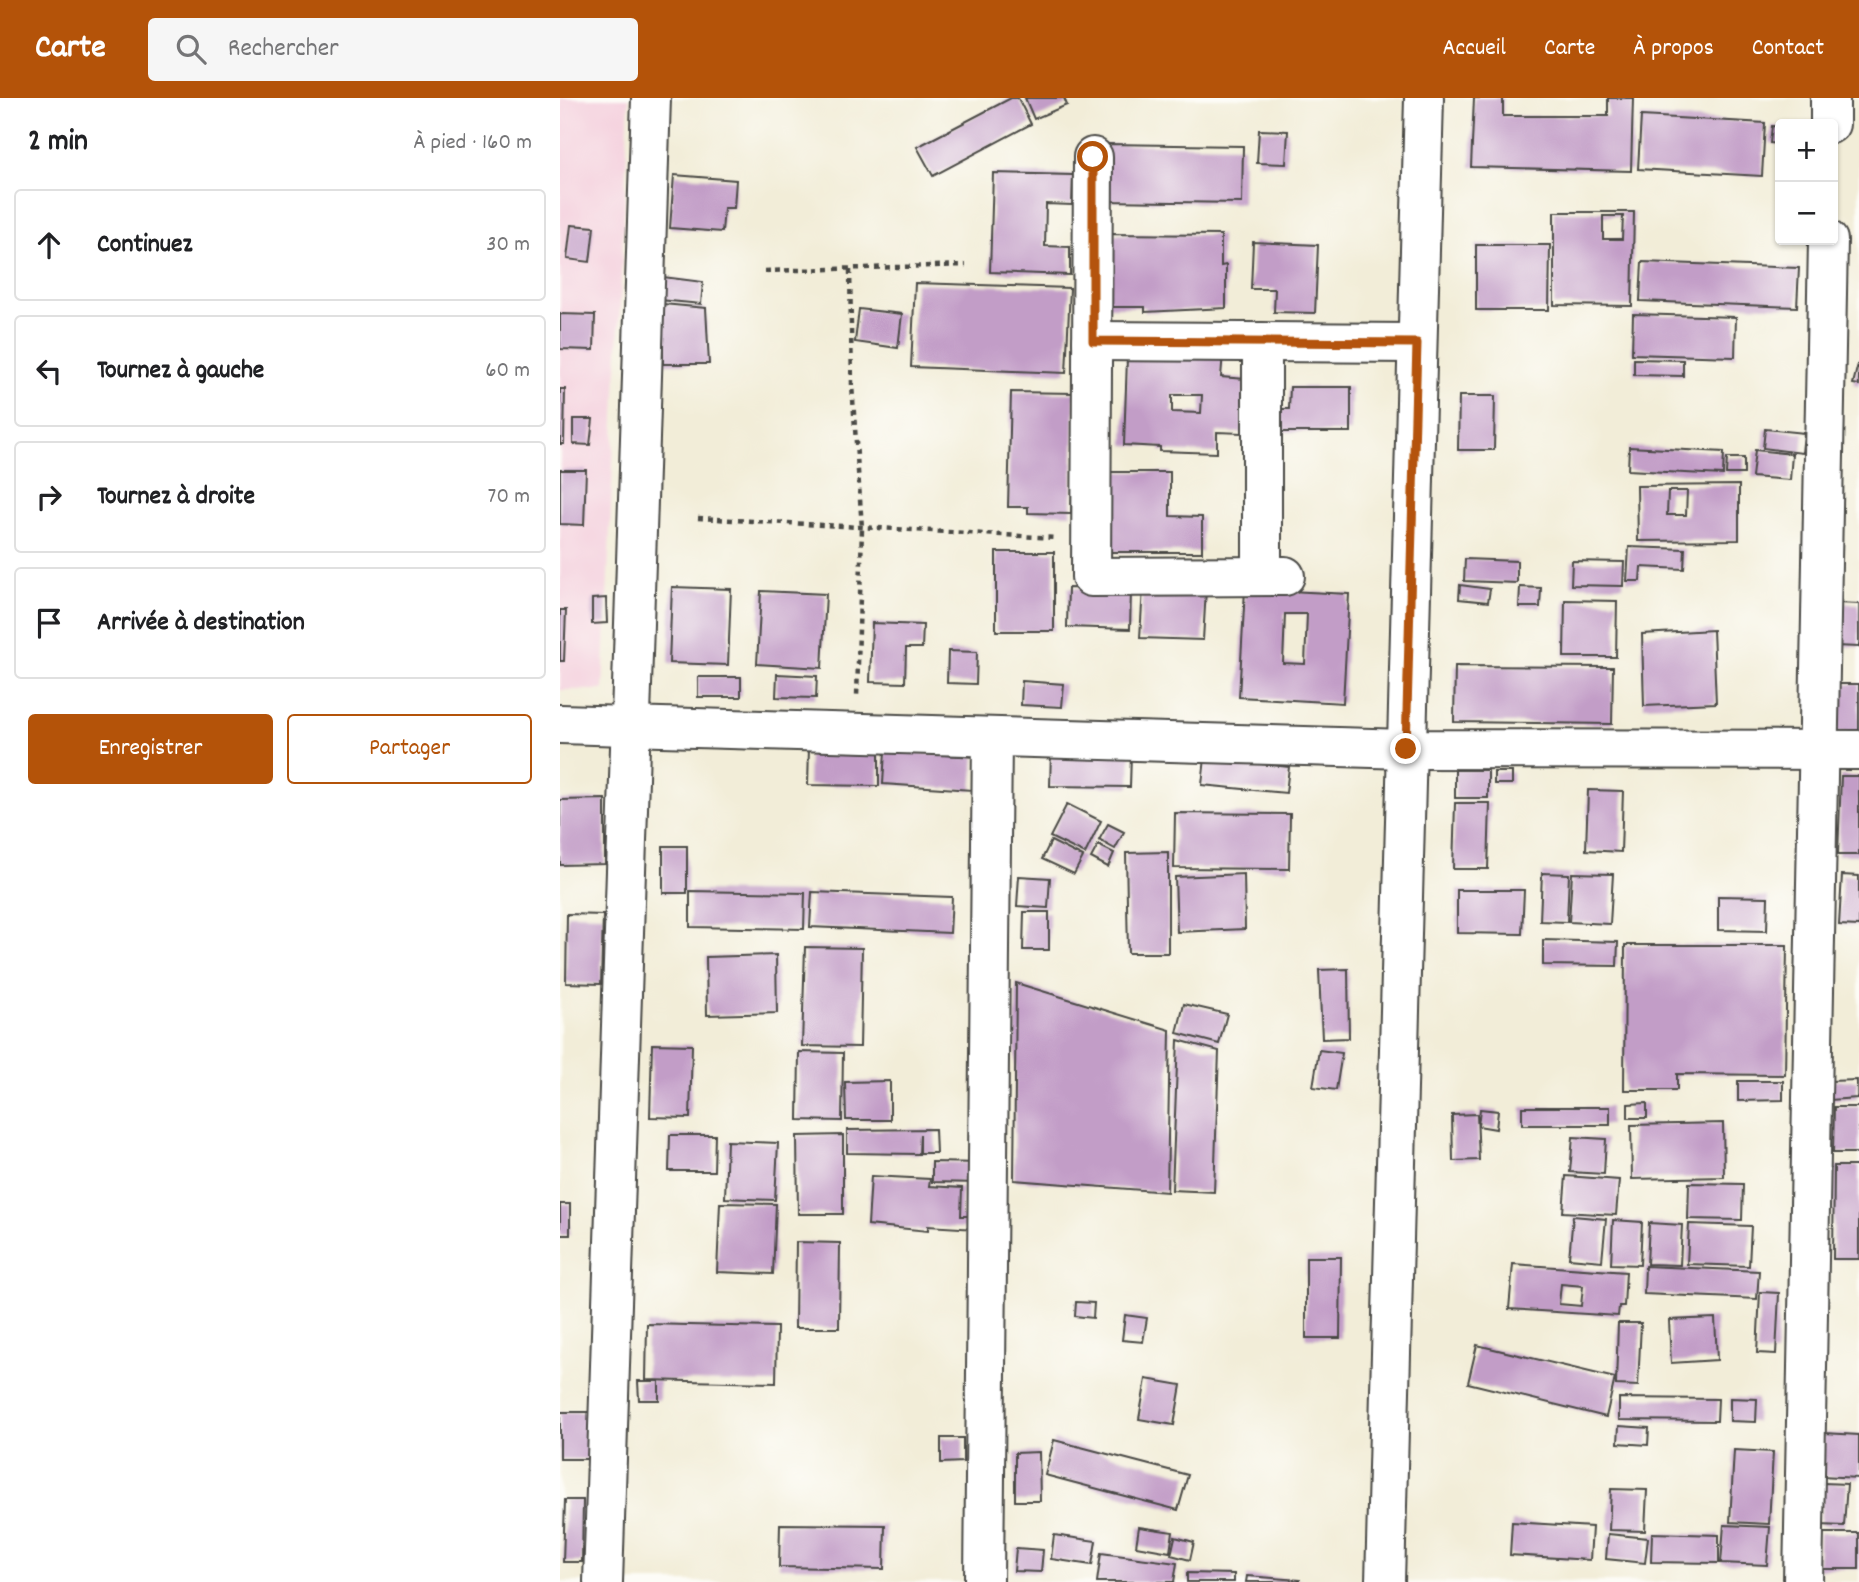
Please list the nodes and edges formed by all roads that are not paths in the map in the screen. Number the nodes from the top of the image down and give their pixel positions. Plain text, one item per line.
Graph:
1 (651, 98) edge
2 (1830, 98) edge
3 (1422, 99) edge
4 (1830, 119) edge
5 (1093, 157) dead end
6 (1828, 245) edge
7 (1093, 341) junction
8 (1262, 342) junction
9 (1417, 343) junction
10 (560, 724) edge
11 (630, 726) junction
12 (992, 737) junction
13 (1406, 749) junction
14 (1818, 750) junction
15 (1859, 750) edge
16 (603, 1582) edge
17 (984, 1582) edge
18 (1385, 1582) edge
19 (1803, 1582) edge

1 - 11 street
2 - 4 street
3 - 9 street
5 - 7 street
6 - 14 street
7 - 8 street
7 - 8 street
8 - 9 street
9 - 13 street
10 - 11 street
11 - 12 street
11 - 16 street
12 - 13 street
12 - 17 street
13 - 14 street
13 - 18 street
14 - 15 street
14 - 19 street

